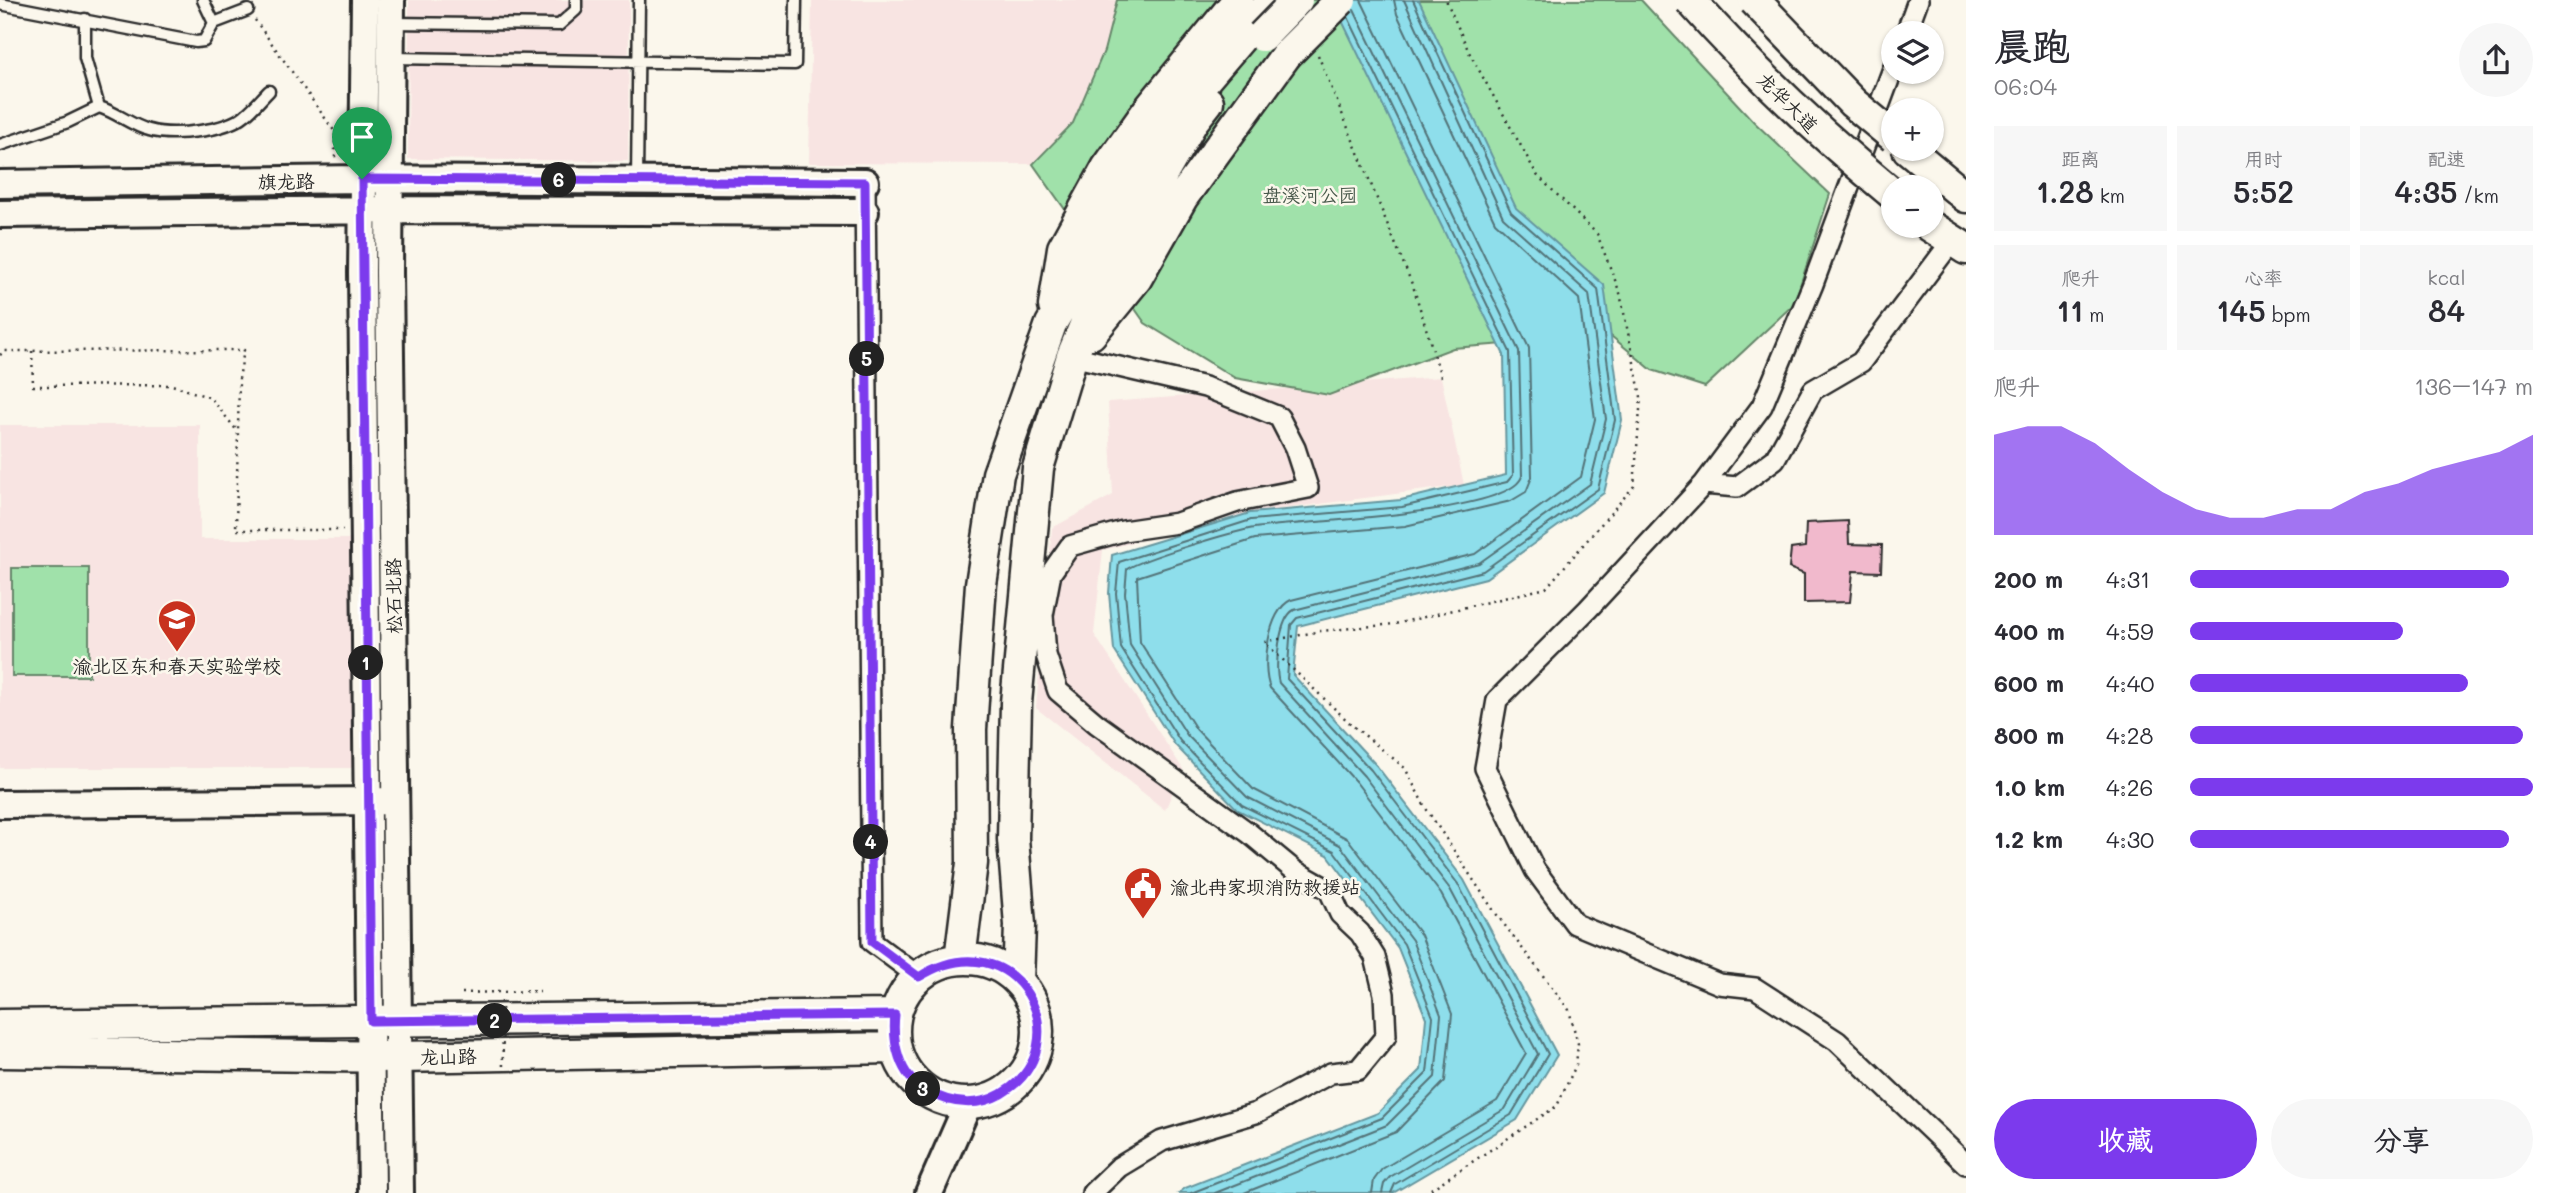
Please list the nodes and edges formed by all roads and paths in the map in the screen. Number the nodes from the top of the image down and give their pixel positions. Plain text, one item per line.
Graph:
1 (203, 0) edge
2 (365, 0) edge
3 (576, 0) edge
4 (639, 0) edge
5 (796, 0) edge
6 (1273, 0) edge
7 (1297, 0) edge
8 (1341, 0) edge
9 (1446, 0) edge
10 (1690, 0) edge
11 (1754, 0) edge
12 (1918, 0) edge
13 (0, 4) edge
14 (248, 10) joint
15 (391, 11) edge
16 (85, 19) junction
17 (1243, 19) edge
18 (1910, 21) edge
19 (214, 23) junction
20 (1315, 47) dead end
21 (390, 58) junction
22 (638, 62) junction
23 (1887, 84) edge
24 (269, 91) dead end
25 (99, 107) junction
26 (1881, 126) edge
27 (0, 145) edge
28 (1922, 161) edge
29 (362, 179) junction
30 (335, 180) junction
31 (390, 180) junction
32 (637, 181) junction
33 (865, 182) joint
34 (0, 184) edge
35 (1881, 184) edge
36 (1965, 197) edge
37 (390, 210) junction
38 (362, 211) junction
39 (865, 212) junction
40 (0, 214) edge
41 (1946, 237) edge
42 (32, 351) junction
43 (0, 355) edge
44 (1072, 356) junction
45 (1441, 377) dead end
46 (238, 432) junction
47 (1704, 484) junction
48 (365, 530) junction
49 (368, 801) junction
50 (396, 801) junction
51 (0, 804) edge
52 (960, 959) junction
53 (919, 977) junction
54 (1018, 981) junction
55 (540, 991) dead end
56 (462, 993) dead end
57 (502, 1001) dead end
58 (895, 1015) junction
59 (385, 1022) junction
60 (0, 1025) edge
61 (896, 1048) junction
62 (0, 1052) edge
63 (385, 1057) junction
64 (503, 1069) dead end
65 (968, 1104) junction
66 (1966, 1164) edge
67 (372, 1193) edge
68 (400, 1193) edge
69 (929, 1193) edge
70 (1092, 1193) edge
71 (1425, 1193) edge

1 - 19 lane
2 - 29 main road, 松石北路
3 - 15 lane
4 - 22 lane
5 - 22 lane
6 - 17 main road
7 - 17 main road, bridge
8 - 44 main road, bridge
9 - 71 path
10 - 35 main road, 龙华大道, bridge
11 - 26 main road, bridge
12 - 18 street
13 - 16 lane
14 - 19 lane
14 - 30 path
15 - 21 main road, 松石北路
16 - 19 lane
16 - 25 lane
17 - 44 main road
17 - 52 main road
20 - 45 path
21 - 22 lane
21 - 31 main road, 松石北路
22 - 32 lane
23 - 47 street
24 - 25 lane
25 - 27 lane
28 - 36 main road
29 - 30 main road, 旗龙路
29 - 31 main road, 旗龙路
29 - 38 main road, 松石北路
30 - 34 main road, 旗龙路
31 - 32 main road, 旗龙路
31 - 37 main road, 松石北路
32 - 33 main road, 旗龙路
33 - 39 street
37 - 38 main road
37 - 39 main road
37 - 50 main road, 松石北路
38 - 40 main road
38 - 48 main road, 松石北路
39 - 53 street
41 - 47 street
42 - 43 path
42 - 46 path
42 - 46 path
44 - 54 main road
44 - 70 street
46 - 48 path
47 - 66 street
48 - 49 main road, 松石北路
49 - 50 main road
49 - 51 main road
49 - 59 main road, 松石北路
50 - 59 main road, 松石北路
52 - 53 main road
52 - 54 main road
53 - 58 main road
54 - 65 main road
55 - 56 path
57 - 64 path, bridge
58 - 59 main road, 龙山路
58 - 61 main road
59 - 60 main road, 龙山路
59 - 63 main road, 松石北路
61 - 63 main road, 龙山路
61 - 65 main road
62 - 63 main road, 龙山路
63 - 67 main road, 松石北路
63 - 68 main road, 松石北路
65 - 69 main road

